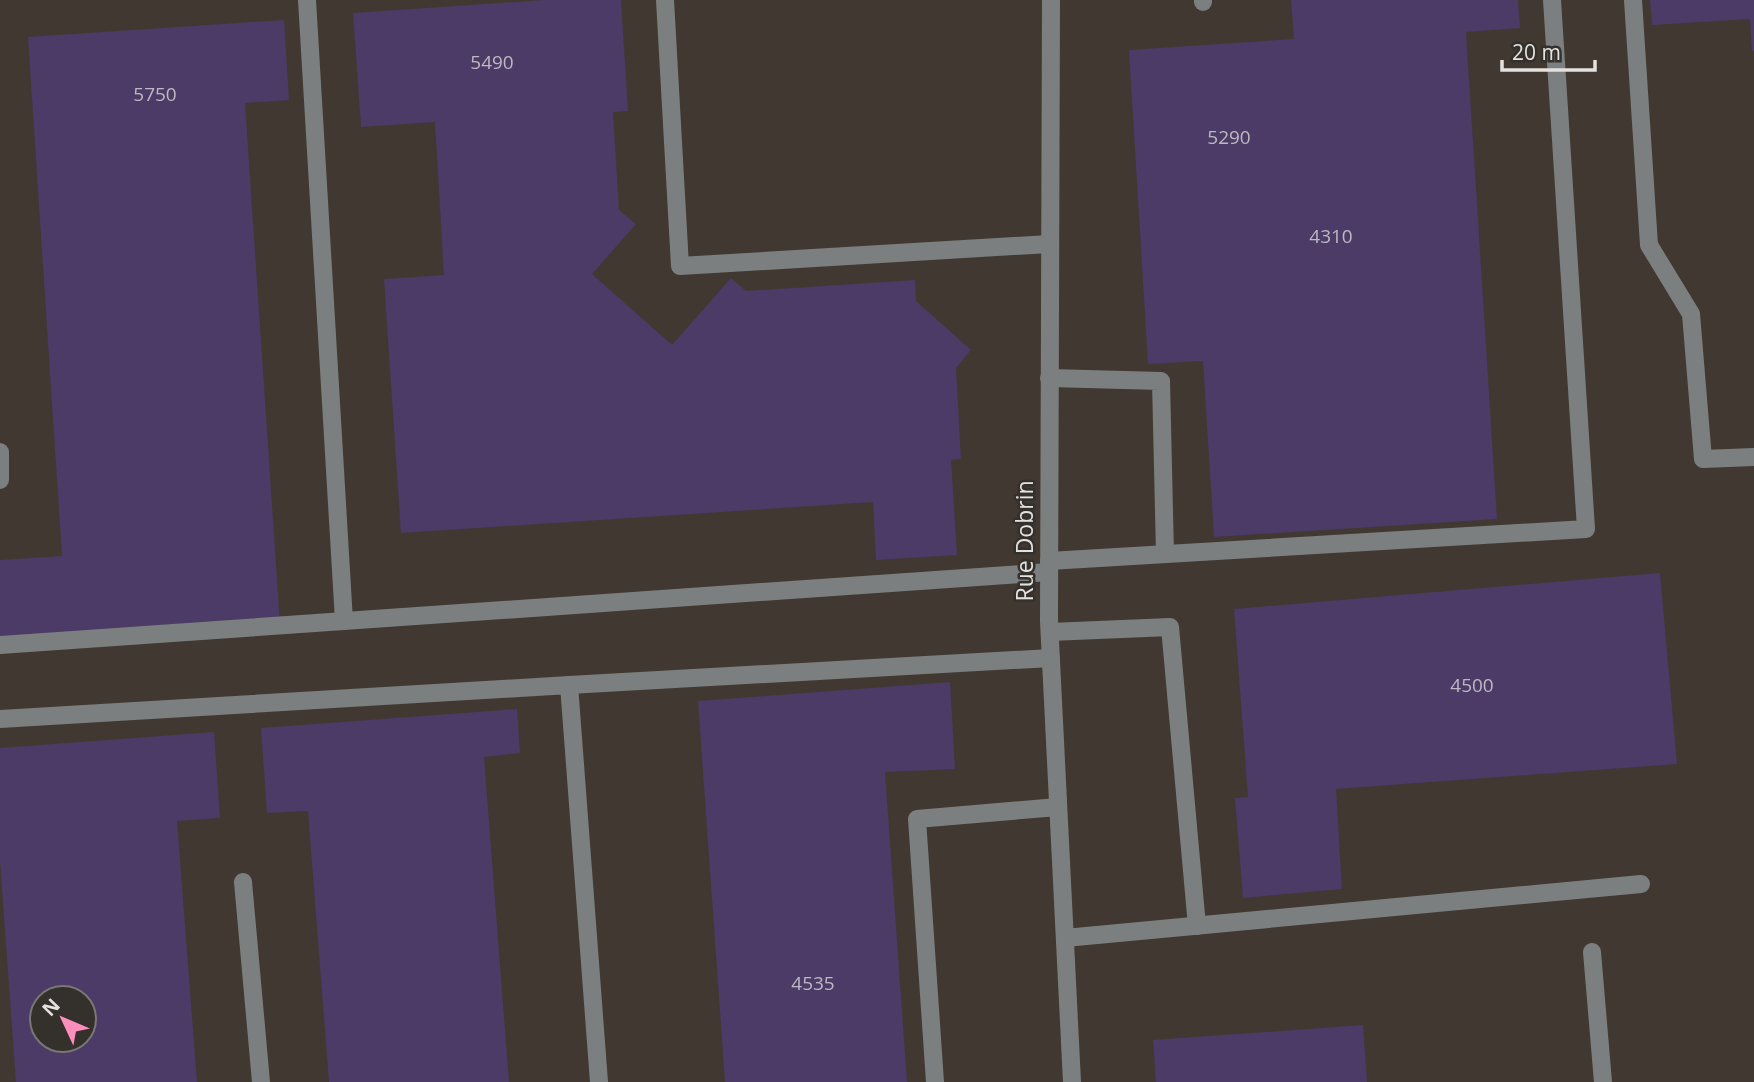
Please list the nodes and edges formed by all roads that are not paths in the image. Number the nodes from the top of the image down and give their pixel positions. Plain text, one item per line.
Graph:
1 (307, 0) edge
2 (665, 0) edge
3 (1051, 0) edge
4 (1552, 0) edge
5 (1633, 0) edge
6 (1049, 244) junction
7 (1049, 378) junction
8 (0, 452) edge
9 (1754, 457) edge
10 (0, 480) edge
11 (1164, 554) junction
12 (1049, 566) junction
13 (344, 621) junction
14 (1050, 632) junction
15 (0, 645) edge
16 (1051, 658) junction
17 (569, 685) junction
18 (0, 719) edge
19 (1058, 807) junction
20 (243, 882) dead end
21 (1641, 884) dead end
22 (1196, 926) junction
23 (1065, 938) junction
24 (1592, 952) dead end
25 (261, 1082) edge
26 (599, 1082) edge
27 (935, 1082) edge
28 (1072, 1082) edge
29 (1603, 1082) edge

1 - 13 street
2 - 6 street
3 - 6 street, Rue Dobrin
4 - 11 street
5 - 9 street
6 - 7 street, Rue Dobrin
7 - 11 street
7 - 12 street, Rue Dobrin
8 - 10 street
11 - 12 street
12 - 13 street
12 - 14 street, Rue Dobrin
13 - 15 street
14 - 16 street, Rue Dobrin
14 - 22 street
16 - 17 street
16 - 19 street, Rue Dobrin
17 - 18 street
17 - 26 street
19 - 23 street, Rue Dobrin
19 - 27 street
20 - 25 street
21 - 22 street
22 - 23 street
23 - 28 street, Rue Dobrin
24 - 29 street

